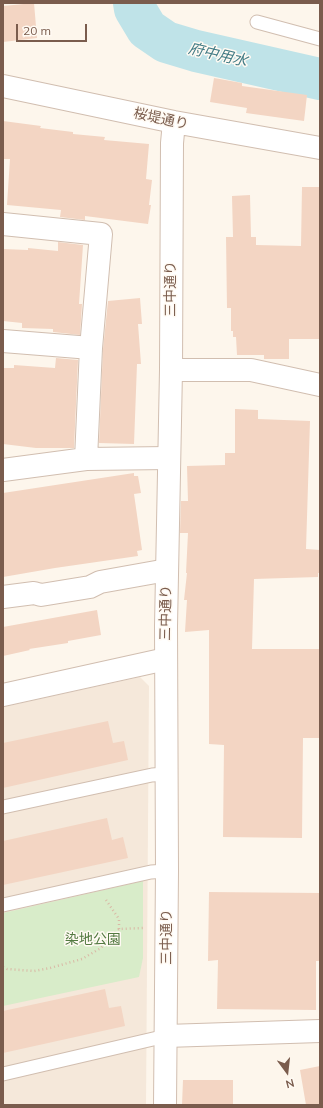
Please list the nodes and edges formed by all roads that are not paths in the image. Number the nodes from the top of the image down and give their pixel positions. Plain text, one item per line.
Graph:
1 (257, 22) dead end
2 (320, 39) edge
3 (3, 86) edge
4 (174, 122) junction
5 (320, 148) edge
6 (3, 224) edge
7 (3, 341) edge
8 (91, 348) junction
9 (171, 370) junction
10 (320, 385) edge
11 (169, 458) junction
12 (86, 459) junction
13 (3, 470) edge
14 (167, 570) junction
15 (3, 597) edge
16 (166, 659) junction
17 (3, 695) edge
18 (166, 774) junction
19 (3, 807) edge
20 (167, 872) junction
21 (3, 904) edge
22 (320, 1031) edge
23 (166, 1036) junction
24 (3, 1074) edge
25 (165, 1105) edge

1 - 2 lane
3 - 4 street, 桜堤通り
4 - 5 street, 桜堤通り
4 - 9 street, 三中通り
6 - 8 street
7 - 8 street
8 - 12 street
9 - 10 street
9 - 11 street, 三中通り
11 - 12 street
11 - 14 street, 三中通り
12 - 13 street
14 - 15 street
14 - 16 street, 三中通り
16 - 17 street
16 - 18 street, 三中通り
18 - 19 lane
18 - 20 street, 三中通り
20 - 21 lane
20 - 23 street, 三中通り
22 - 23 street
23 - 24 lane
23 - 25 street, 三中通り

